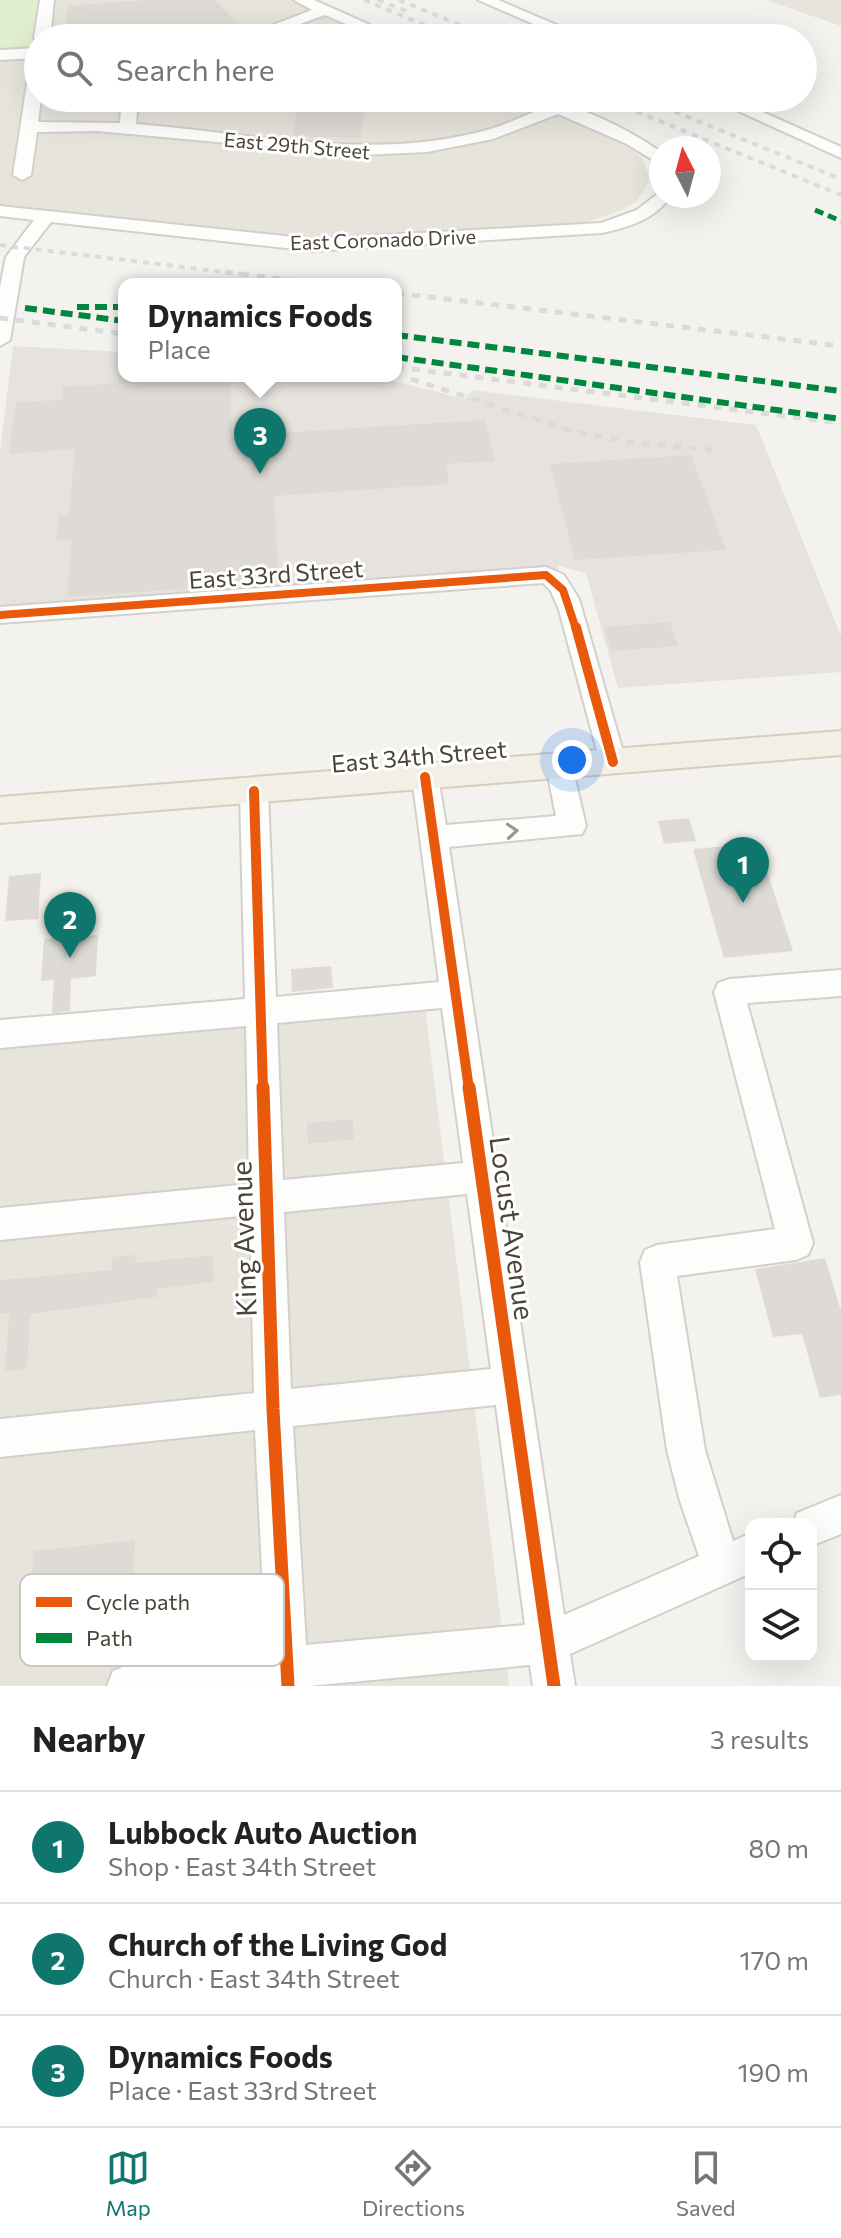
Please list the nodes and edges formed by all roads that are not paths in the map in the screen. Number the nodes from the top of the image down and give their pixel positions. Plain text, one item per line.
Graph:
1 (47, 0) edge
2 (301, 0) edge
3 (485, 0) edge
4 (326, 10) junction
5 (44, 24) edge
6 (286, 24) edge
7 (358, 24) edge
8 (544, 24) edge
9 (24, 54) edge
10 (0, 55) edge
11 (31, 112) edge
12 (129, 112) edge
13 (550, 112) edge
14 (567, 112) edge
15 (749, 112) edge
16 (29, 127) junction
17 (124, 130) junction
18 (649, 151) edge
19 (841, 153) edge
20 (22, 175) dead end
21 (652, 208) edge
22 (0, 211) edge
23 (46, 216) junction
24 (0, 340) edge
25 (0, 615) edge
26 (841, 743) edge
27 (613, 762) junction
28 (559, 766) junction
29 (425, 777) junction
30 (254, 791) junction
31 (0, 810) edge
32 (434, 837) junction
33 (841, 983) edge
34 (456, 994) junction
35 (261, 1010) junction
36 (0, 1034) edge
37 (480, 1177) junction
38 (267, 1197) junction
39 (0, 1224) edge
40 (510, 1385) junction
41 (273, 1409) junction
42 (0, 1438) edge
43 (841, 1514) edge
44 (817, 1524) edge
45 (736, 1560) edge
46 (282, 1574) edge
47 (284, 1605) edge
48 (547, 1643) junction
49 (288, 1676) edge
50 (128, 1686) edge
51 (554, 1686) edge

1 - 5 street
2 - 4 street
3 - 8 street
4 - 6 street
4 - 7 street
9 - 10 street
11 - 16 street
12 - 17 street
13 - 17 street, East 29th Street
14 - 18 street
15 - 19 street
16 - 17 street, East 29th Street
16 - 20 street
21 - 23 street, East Coronado Drive
22 - 23 street, East Coronado Drive
23 - 24 street
25 - 27 street, East 33rd Street
26 - 27 main road, East 34th Street
27 - 28 main road, East 34th Street
28 - 29 main road, East 34th Street
32 -> 28 street
29 - 30 main road, East 34th Street
29 - 32 street, Locust Avenue
30 - 31 main road, East 34th Street
30 - 35 street, King Avenue
32 - 34 street, Locust Avenue
33 - 45 street
34 - 35 street
34 - 37 street, Locust Avenue
35 - 36 street
35 - 38 street, King Avenue
37 - 38 street
37 - 40 street, Locust Avenue
38 - 39 street
38 - 41 street, King Avenue
40 - 41 street
40 - 48 street, Locust Avenue
41 - 42 street
41 - 46 street, King Avenue
43 - 44 street
45 - 48 street
47 - 49 street, King Avenue
48 - 49 street
48 - 51 street, Locust Avenue
49 - 50 street

